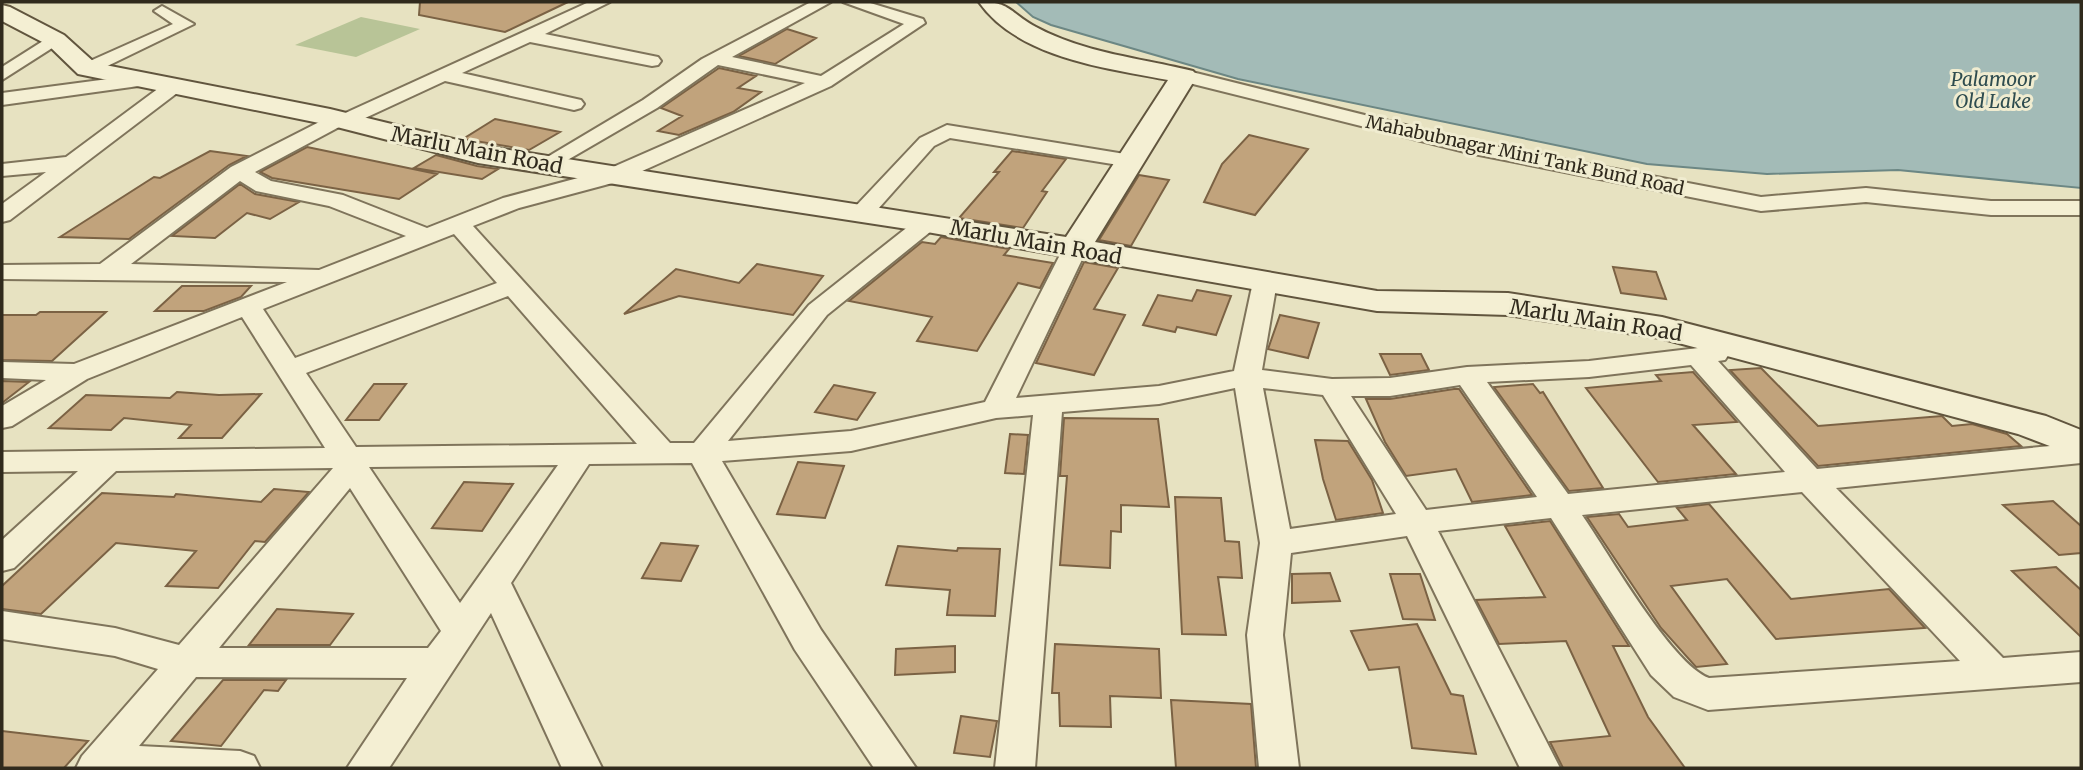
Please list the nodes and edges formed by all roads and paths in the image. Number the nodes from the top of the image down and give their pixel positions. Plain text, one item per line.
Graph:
1 (602, 2) edge
2 (823, 2) edge
3 (851, 2) edge
4 (990, 2) edge
5 (162, 11) dead end
6 (2, 12) edge
7 (527, 36) junction
8 (54, 39) junction
9 (716, 59) junction
10 (652, 61) dead end
11 (87, 69) junction
12 (2, 75) edge
13 (444, 75) junction
14 (1184, 76) junction
15 (824, 82) junction
16 (160, 83) junction
17 (2, 99) edge
18 (574, 104) dead end
19 (341, 121) junction
20 (1131, 160) junction
21 (72, 163) junction
22 (545, 165) junction
23 (2, 170) edge
24 (239, 173) junction
25 (612, 176) junction
26 (2081, 208) edge
27 (862, 213) junction
28 (2, 215) edge
29 (927, 223) junction
30 (457, 224) junction
31 (428, 236) junction
32 (1075, 248) junction
33 (107, 271) junction
34 (2, 272) edge
35 (325, 276) junction
36 (1265, 282) junction
37 (512, 285) junction
38 (248, 306) junction
39 (1744, 349) junction
40 (1698, 356) junction
41 (290, 369) junction
42 (2, 370) edge
43 (77, 373) junction
44 (1467, 375) junction
45 (1247, 377) junction
46 (1332, 388) junction
47 (1048, 407) junction
48 (996, 409) junction
49 (2, 419) edge
50 (2081, 446) edge
51 (662, 453) junction
52 (702, 453) junction
53 (2081, 453) edge
54 (581, 454) junction
55 (109, 460) junction
56 (349, 461) junction
57 (2, 462) edge
58 (1809, 480) junction
59 (1559, 505) junction
60 (1417, 522) junction
61 (1276, 543) junction
62 (2, 559) edge
63 (494, 582) junction
64 (2, 625) edge
65 (460, 631) junction
66 (187, 662) junction
67 (438, 663) junction
68 (2081, 667) edge
69 (1994, 672) junction
70 (99, 765) edge
71 (240, 768) edge
72 (367, 768) edge
73 (582, 768) edge
74 (896, 768) edge
75 (1015, 768) edge
76 (1279, 768) edge
77 (1540, 768) edge

1 - 7 street
2 - 9 street
3 - 15 street
4 - 14 street, Mahabubnagar Mini Tank Bund Road
5 - 11 street
6 - 8 street
7 - 10 street
7 - 13 street
8 - 11 street
8 - 12 street
9 - 15 street
9 - 22 street
11 - 16 street, Marlu Main Road
13 - 18 street
13 - 19 street
14 - 20 street
14 - 26 street, Mahabubnagar Mini Tank Bund Road
15 - 25 street
16 - 17 street
16 - 19 street, Marlu Main Road
16 - 21 street
19 - 22 street, Marlu Main Road
19 - 24 street
20 - 27 street
20 - 32 street
21 - 23 street
21 - 28 street
22 - 25 street, Marlu Main Road
24 - 31 street
24 - 33 street
25 - 27 street, Marlu Main Road
25 - 30 street
27 - 29 street, Marlu Main Road
29 - 32 street, Marlu Main Road
29 - 52 street
30 - 31 street
30 - 37 street
31 - 35 street
32 - 36 street, Marlu Main Road
32 - 48 street
33 - 34 street
33 - 35 street
35 - 38 street
36 - 39 street, Marlu Main Road
36 - 45 street
37 - 41 street
37 - 51 street
38 - 41 street
38 - 43 street
39 - 40 street
39 - 50 street, Marlu Main Road
40 - 44 street
40 - 58 street
41 - 56 street
42 - 43 street
43 - 49 street
44 - 46 street
44 - 59 street
45 - 46 street
45 - 47 street
45 - 61 street
46 - 60 street
47 - 48 street
47 - 75 street
48 - 52 street
51 - 52 street
51 - 54 street
52 - 74 street
53 - 58 street
54 - 56 street
54 - 63 street
55 - 56 street
55 - 57 street
55 - 62 street
56 - 65 street
56 - 66 street
58 - 59 street
58 - 69 street
59 - 60 street
59 - 69 street
60 - 61 street
60 - 77 street
61 - 76 street
63 - 65 street
63 - 73 street
64 - 66 street
65 - 67 street
66 - 67 street
66 - 70 street
67 - 72 street
68 - 69 street
70 - 71 street

